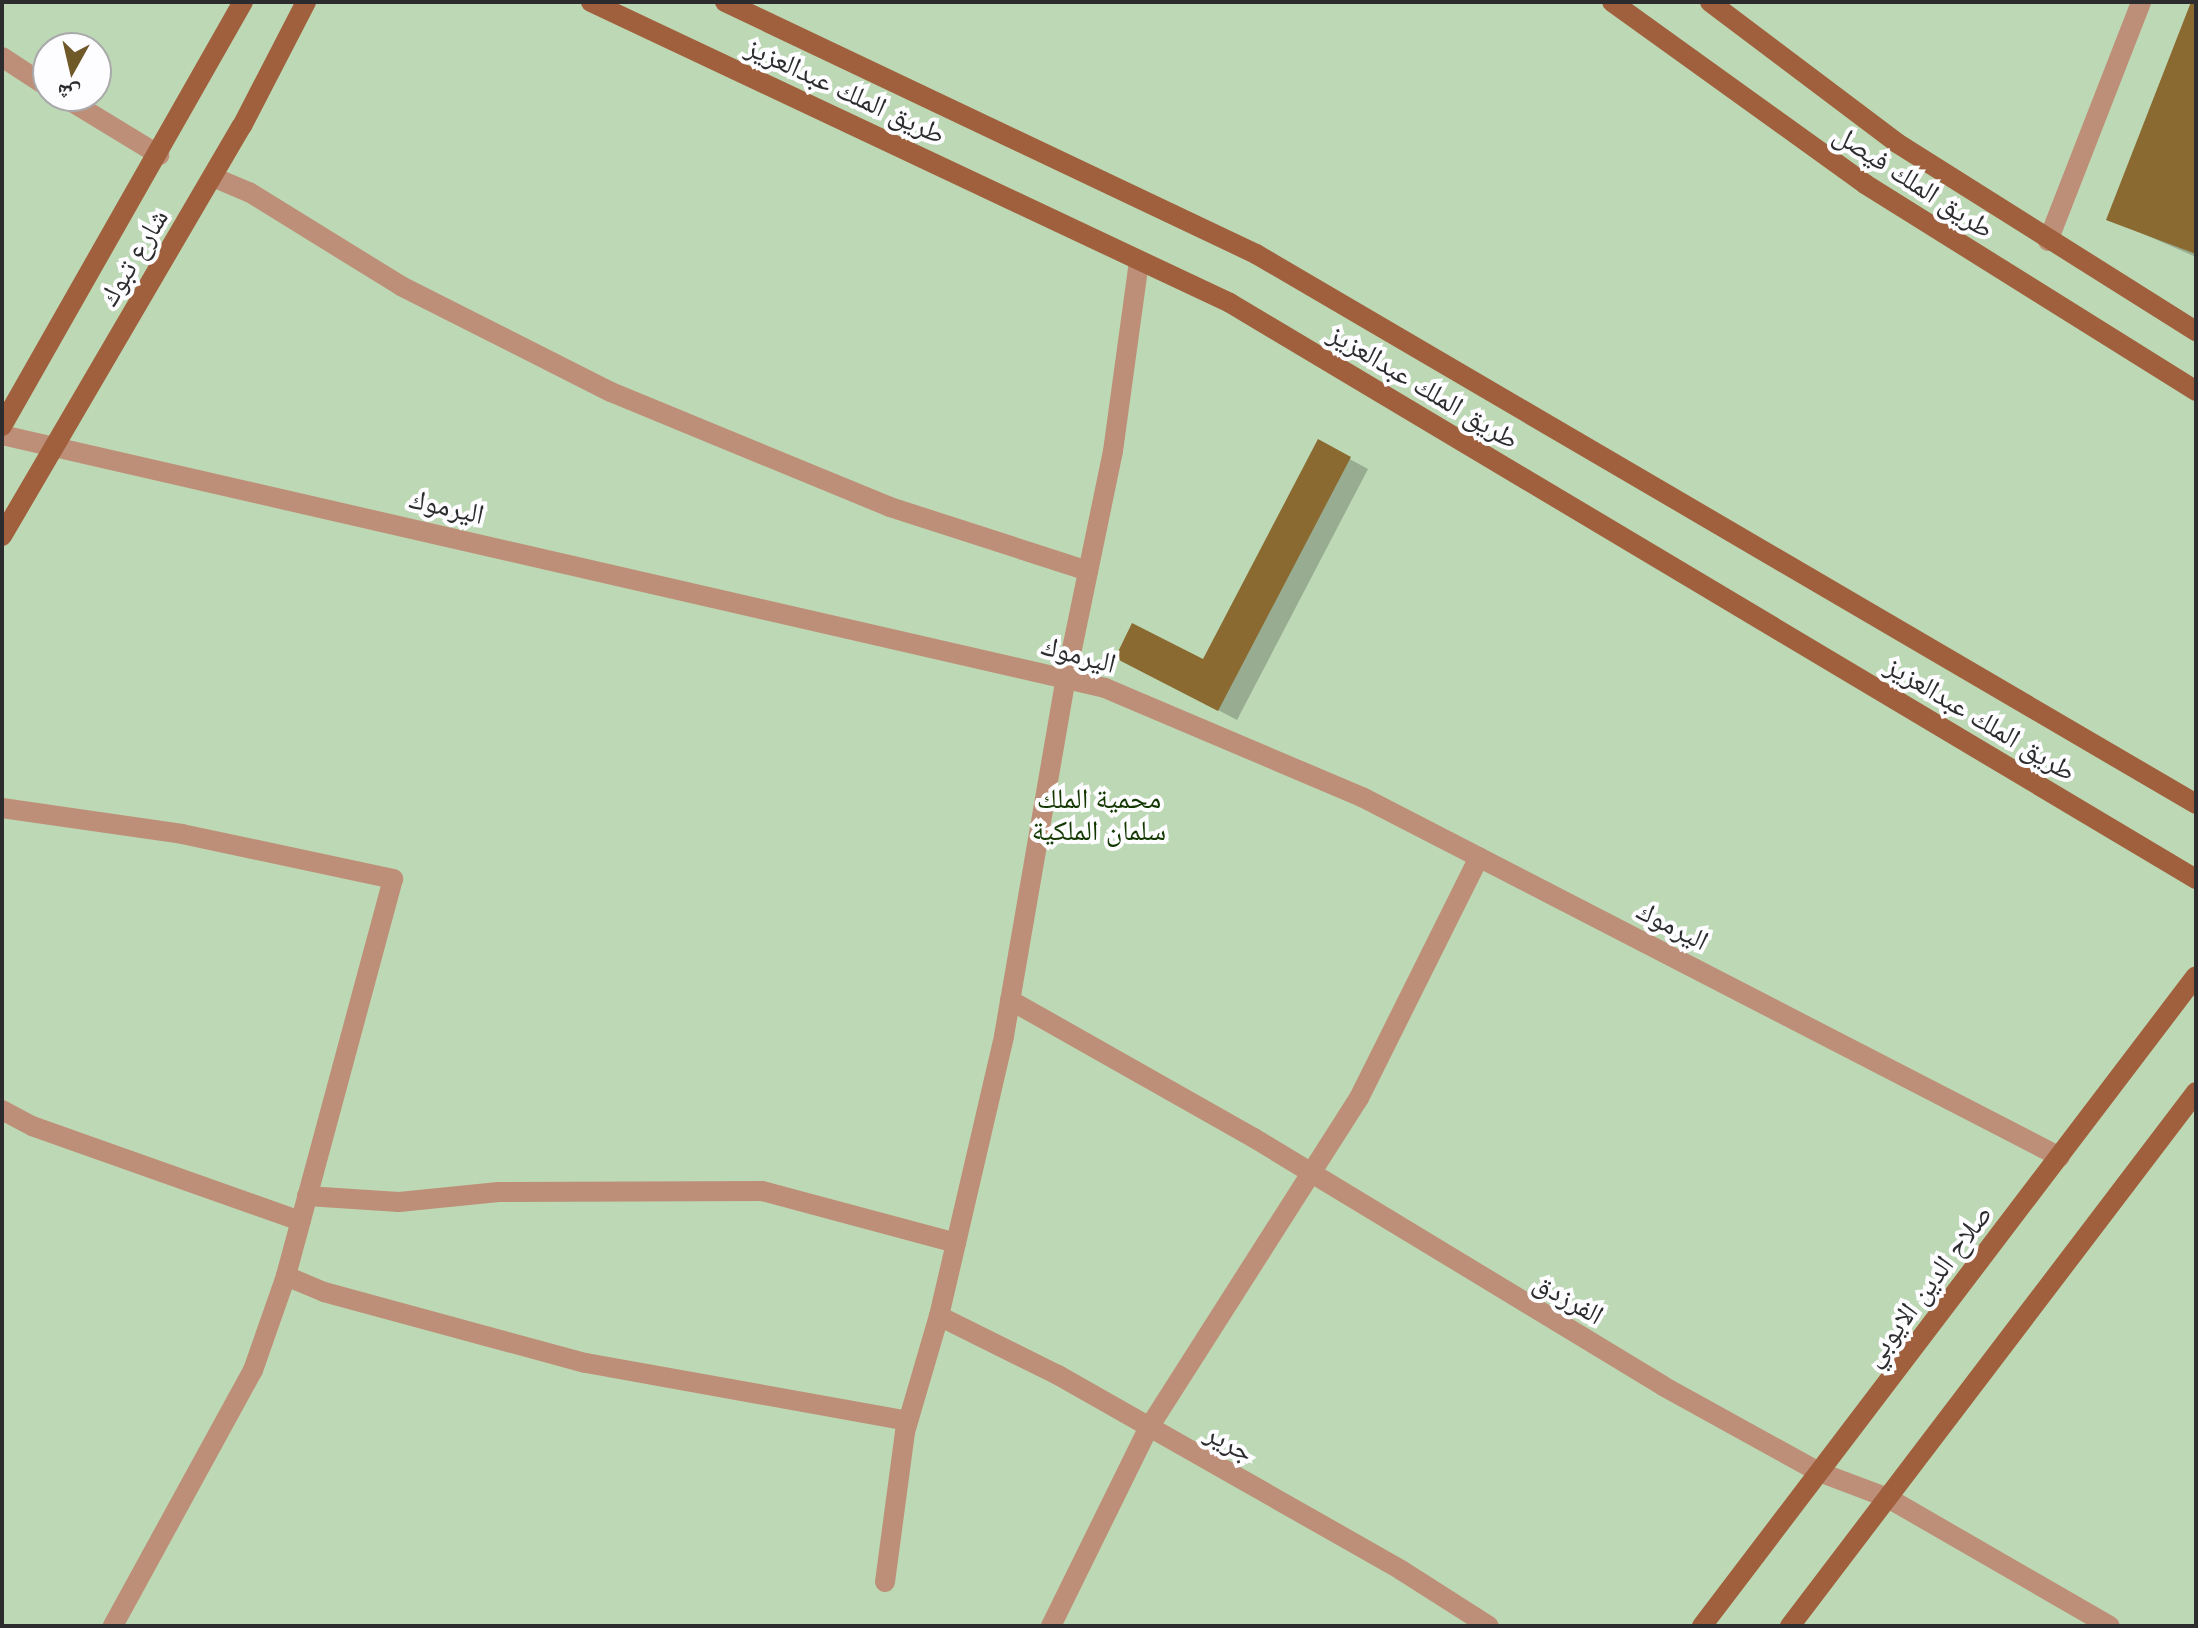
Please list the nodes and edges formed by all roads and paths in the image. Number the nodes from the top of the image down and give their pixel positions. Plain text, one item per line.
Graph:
1 (243, 2) edge
2 (306, 2) edge
3 (591, 2) edge
4 (725, 2) edge
5 (1612, 2) edge
6 (1710, 2) edge
7 (2141, 2) edge
8 (2, 57) edge
9 (32, 77) edge
10 (88, 112) edge
11 (159, 155) junction
12 (213, 177) junction
13 (2048, 241) junction
14 (1139, 261) junction
15 (2196, 331) edge
16 (2196, 391) edge
17 (2, 426) edge
18 (2, 435) edge
19 (54, 444) junction
20 (2, 536) edge
21 (1088, 571) junction
22 (1066, 678) junction
23 (2196, 804) edge
24 (2, 808) edge
25 (1479, 857) junction
26 (2196, 879) edge
27 (2196, 976) edge
28 (1010, 1000) junction
29 (2196, 1092) edge
30 (2, 1110) edge
31 (2060, 1157) junction
32 (1311, 1173) junction
33 (307, 1196) junction
34 (301, 1221) junction
35 (956, 1243) junction
36 (286, 1276) junction
37 (939, 1316) junction
38 (908, 1421) junction
39 (1148, 1429) junction
40 (1819, 1472) junction
41 (1888, 1498) junction
42 (885, 1582) dead end
43 (113, 1626) edge
44 (1051, 1626) edge
45 (1489, 1626) edge
46 (1702, 1626) edge
47 (1790, 1626) edge
48 (2110, 1626) edge

1 - 11 street, شارع تبوك
2 - 12 street, شارع تبوك
3 - 14 street, طريق الملك عبدالعزيز
4 - 23 street, طريق الملك عبدالعزيز
5 - 16 street, طريق الملك فيصل
6 - 13 street, طريق الملك فيصل
7 - 13 street
8 - 9 street
10 - 11 street
11 - 17 street, شارع تبوك
12 - 19 street, شارع تبوك
12 - 21 street
13 - 15 street, طريق الملك فيصل
14 - 21 street
14 - 26 street, طريق الملك عبدالعزيز
18 - 19 street, اليرموك
19 - 20 street, شارع تبوك
19 - 22 street, اليرموك
21 - 22 street
22 - 25 street, اليرموك
22 - 28 street
24 - 33 street
25 - 31 street, اليرموك
25 - 32 street
27 - 31 street, صلاح الدين الايوبي
28 - 32 street, الفرزدق
28 - 35 street
29 - 41 street
30 - 34 street
31 - 40 street, صلاح الدين الايوبي
32 - 39 street
32 - 40 street, الفرزدق
33 - 34 street
33 - 35 street
34 - 36 street
35 - 37 street
36 - 38 street
36 - 43 street
37 - 38 street
37 - 39 street, جرير
38 - 42 street
39 - 44 street
39 - 45 street, جرير
40 - 41 street, الفرزدق
40 - 46 street, صلاح الدين الايوبي
41 - 47 street
41 - 48 street, الفرزدق

